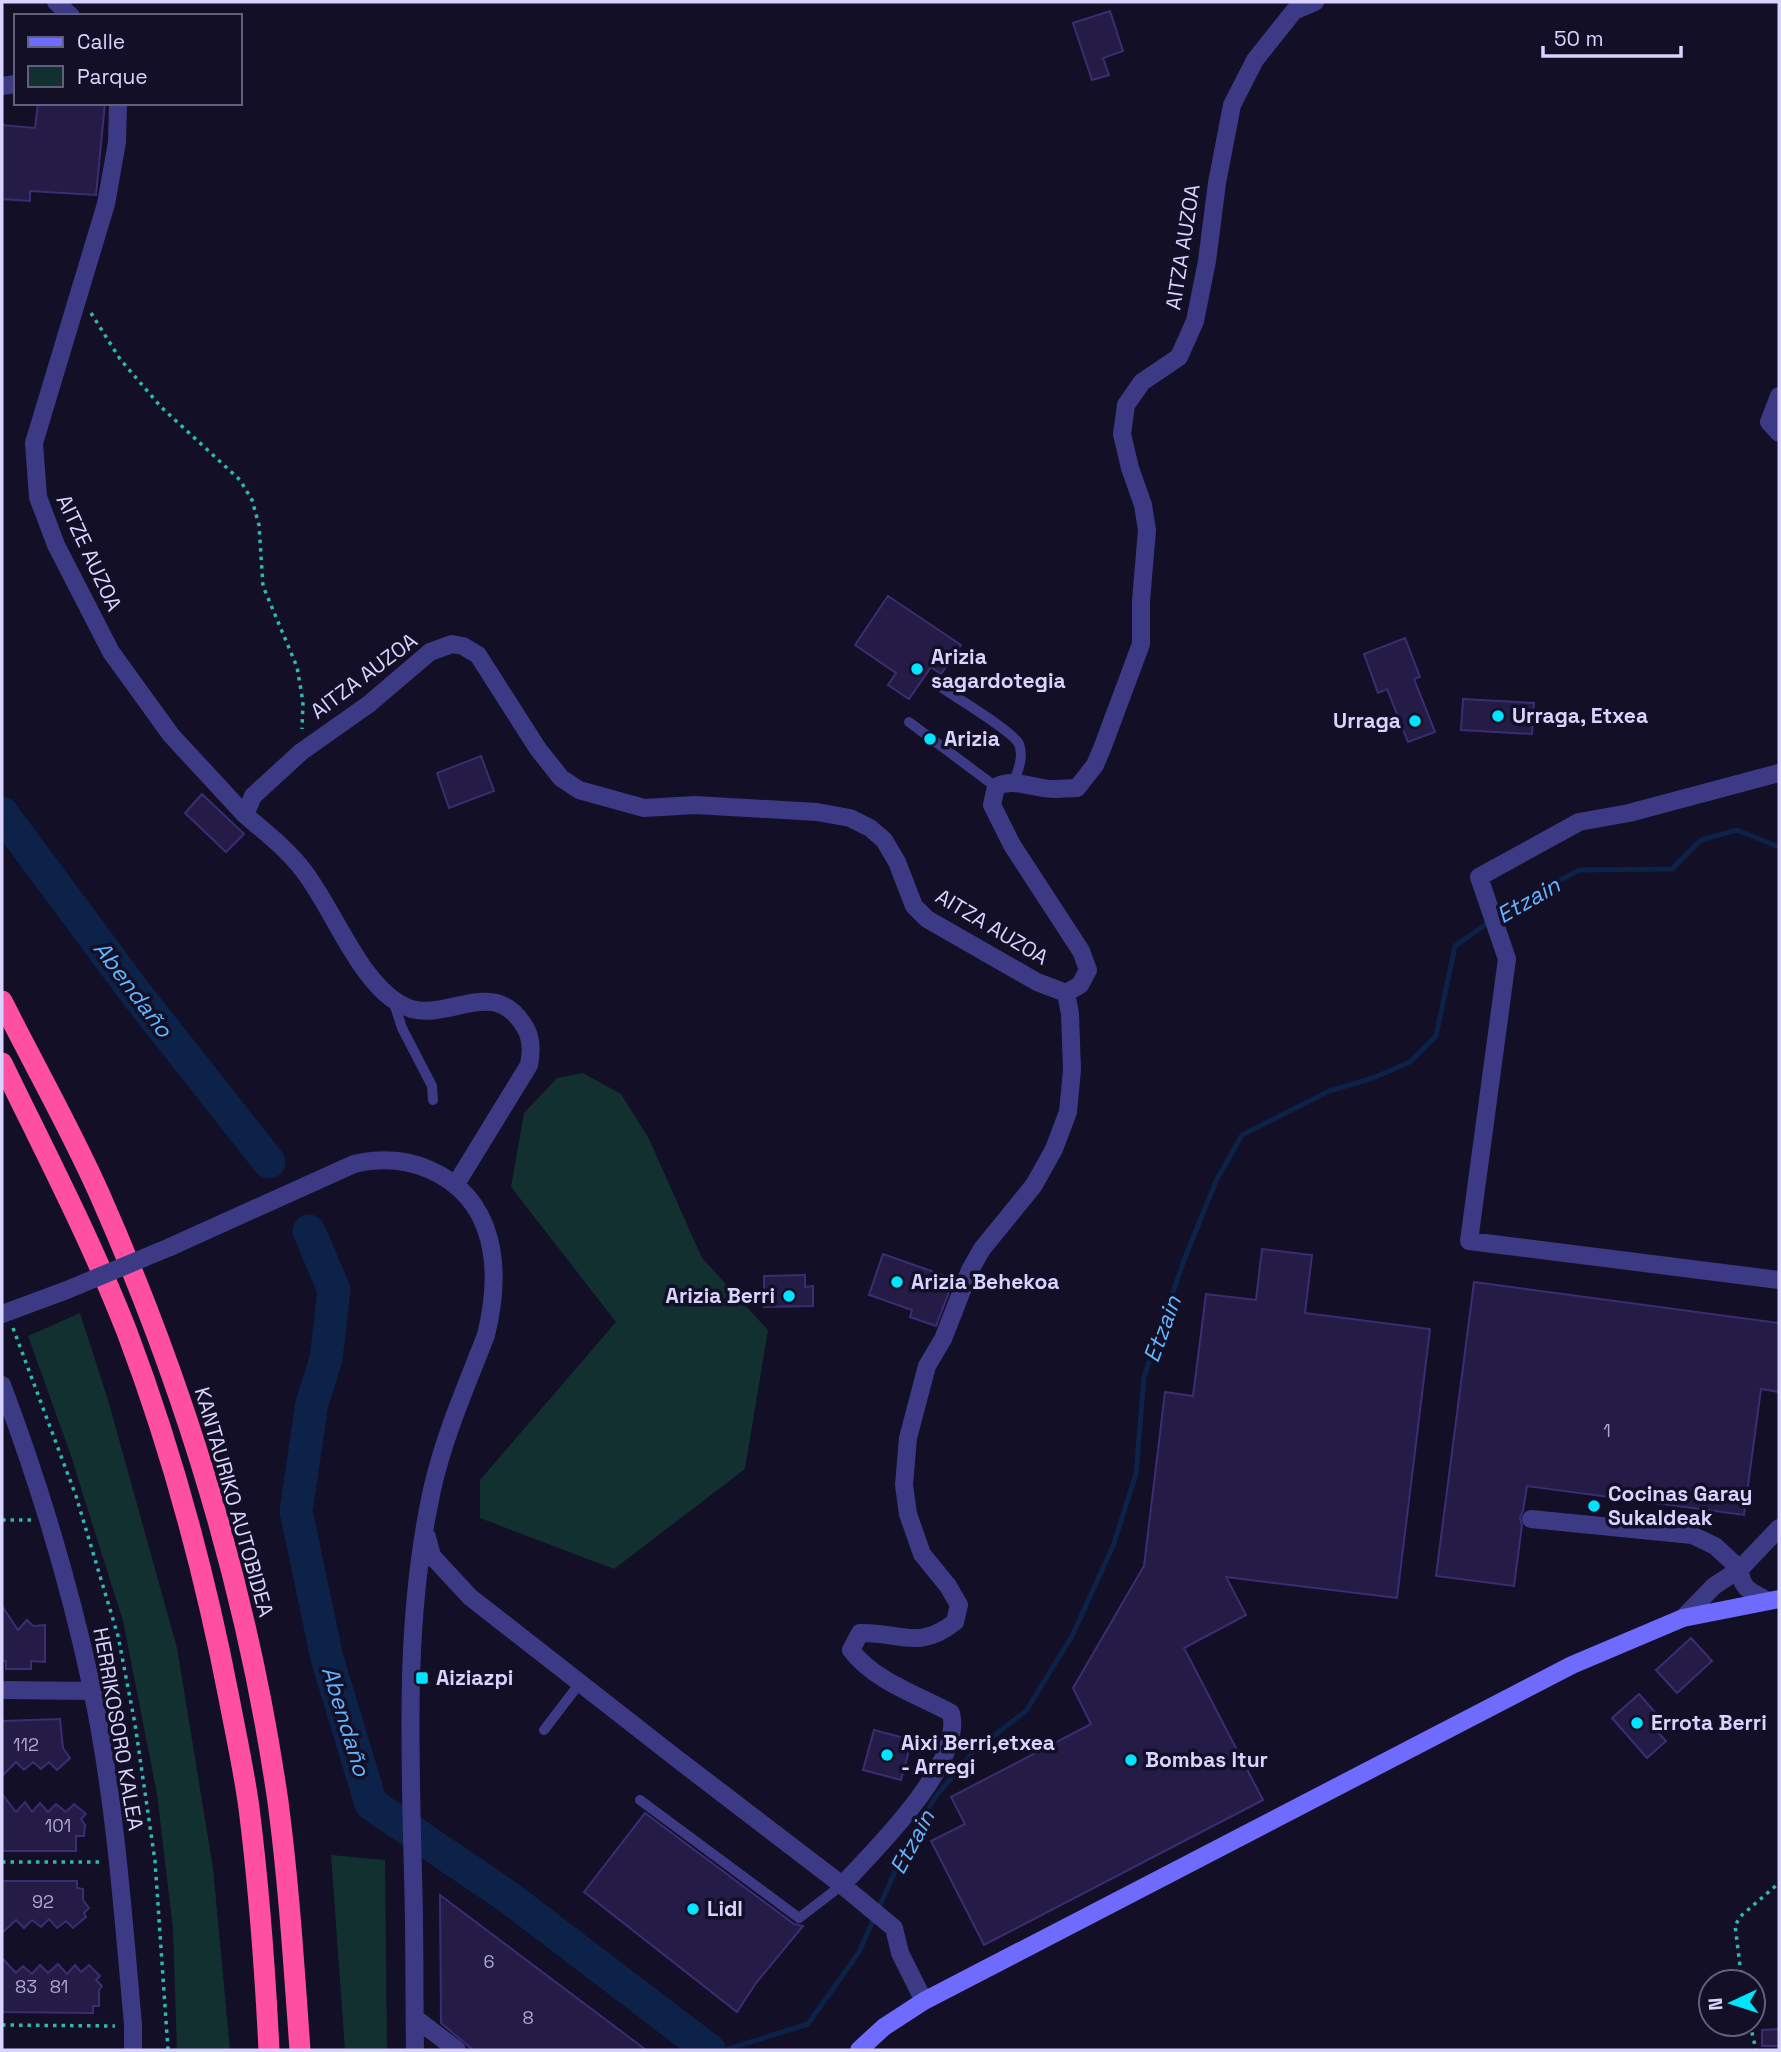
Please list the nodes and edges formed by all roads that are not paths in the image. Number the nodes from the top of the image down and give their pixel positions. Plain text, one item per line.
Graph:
1 (56, 2) edge
2 (1315, 2) edge
3 (69, 14) edge
4 (118, 105) edge
5 (1779, 396) edge
6 (1779, 433) edge
7 (938, 685) dead end
8 (909, 722) dead end
9 (1779, 773) edge
10 (1014, 782) junction
11 (996, 787) junction
12 (245, 815) junction
13 (1066, 993) junction
14 (393, 1000) junction
15 (2, 1001) edge
16 (2, 1063) edge
17 (433, 1100) dead end
18 (456, 1184) junction
19 (1779, 1280) edge
20 (6, 1318) edge
21 (2, 1385) edge
22 (1531, 1519) dead end
23 (1779, 1528) edge
24 (425, 1531) junction
25 (1740, 1569) junction
26 (1774, 1600) edge
27 (1683, 1618) junction
28 (580, 1683) junction
29 (2, 1690) edge
30 (92, 1690) junction
31 (544, 1730) dead end
32 (640, 1801) dead end
33 (842, 1885) junction
34 (924, 2001) junction
35 (415, 2018) junction
36 (133, 2050) edge
37 (269, 2050) edge
38 (300, 2050) edge
39 (415, 2050) edge
40 (457, 2050) edge
41 (859, 2050) edge

1 - 3 street
2 - 10 street, AITZA AUZOA
4 - 12 street, AITZE AUZOA
5 - 6 street
7 - 10 lane
8 - 11 lane
9 - 19 street
10 - 11 street, AITZA AUZOA
11 - 13 street, AITZA AUZOA
12 - 13 street, AITZA AUZOA
12 - 14 street
13 - 33 street
14 - 17 lane
14 - 18 street
15 - 38 highway, KANTAURIKO AUTOBIDEA
16 - 37 highway
18 - 20 street, bridge
18 - 24 street
21 - 30 street, HERRIKOSORO KALEA
22 - 25 street
23 - 25 street
24 - 28 street
24 - 35 street
25 - 26 street
25 - 27 street
26 - 27 street
27 - 34 street
28 - 31 lane
28 - 33 street
29 - 30 street
30 - 36 street, HERRIKOSORO KALEA
32 - 33 lane
33 - 34 street
34 - 41 street
35 - 39 street
35 - 40 street

